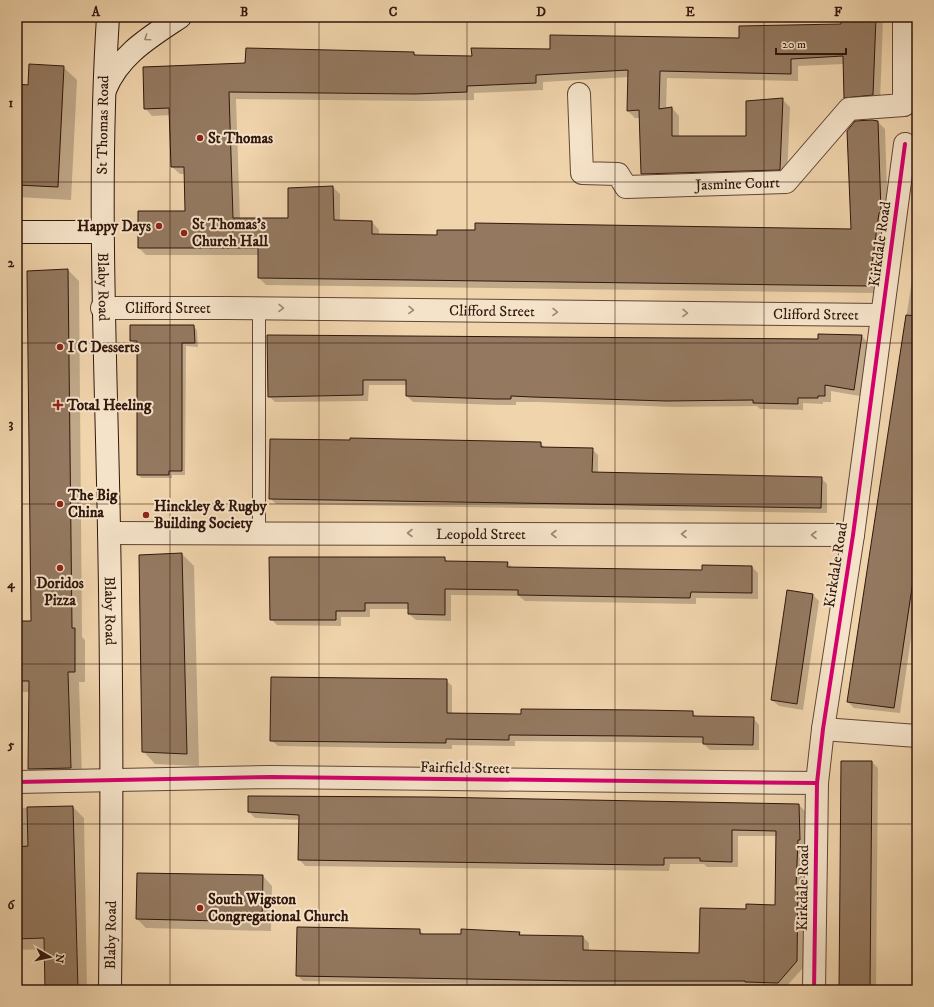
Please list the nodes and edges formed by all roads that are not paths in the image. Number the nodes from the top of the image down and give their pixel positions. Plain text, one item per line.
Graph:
1 (108, 17) edge
2 (151, 17) edge
3 (180, 17) edge
4 (193, 17) edge
5 (904, 17) edge
6 (579, 94) dead end
7 (103, 95) junction
8 (905, 144) dead end
9 (17, 232) edge
10 (102, 232) junction
11 (102, 308) junction
12 (259, 308) junction
13 (882, 315) junction
14 (109, 533) junction
15 (259, 533) junction
16 (853, 535) junction
17 (823, 729) junction
18 (917, 736) edge
19 (112, 779) junction
20 (17, 782) edge
21 (817, 783) junction
22 (110, 990) edge
23 (814, 990) edge

1 - 7 street, St Thomas Road
2 - 3 street
3 - 4 street
3 -> 7 street
5 - 6 street, Jasmine Court
7 - 10 street, St Thomas Road
8 - 13 street, Kirkdale Road
9 - 10 street
10 - 11 street, Blaby Road
11 - 12 street, Clifford Street
11 - 14 street, Blaby Road
12 -> 13 street, Clifford Street
12 - 15 lane
13 - 16 street, Kirkdale Road
14 - 15 street, Leopold Street
14 - 19 street, Blaby Road
16 -> 15 street, Leopold Street
16 - 17 street, Kirkdale Road
17 - 18 street
17 - 21 street, Kirkdale Road
19 - 20 street, Fairfield Street
19 - 21 street, Fairfield Street
19 - 22 street, Blaby Road
21 - 23 street, Kirkdale Road

